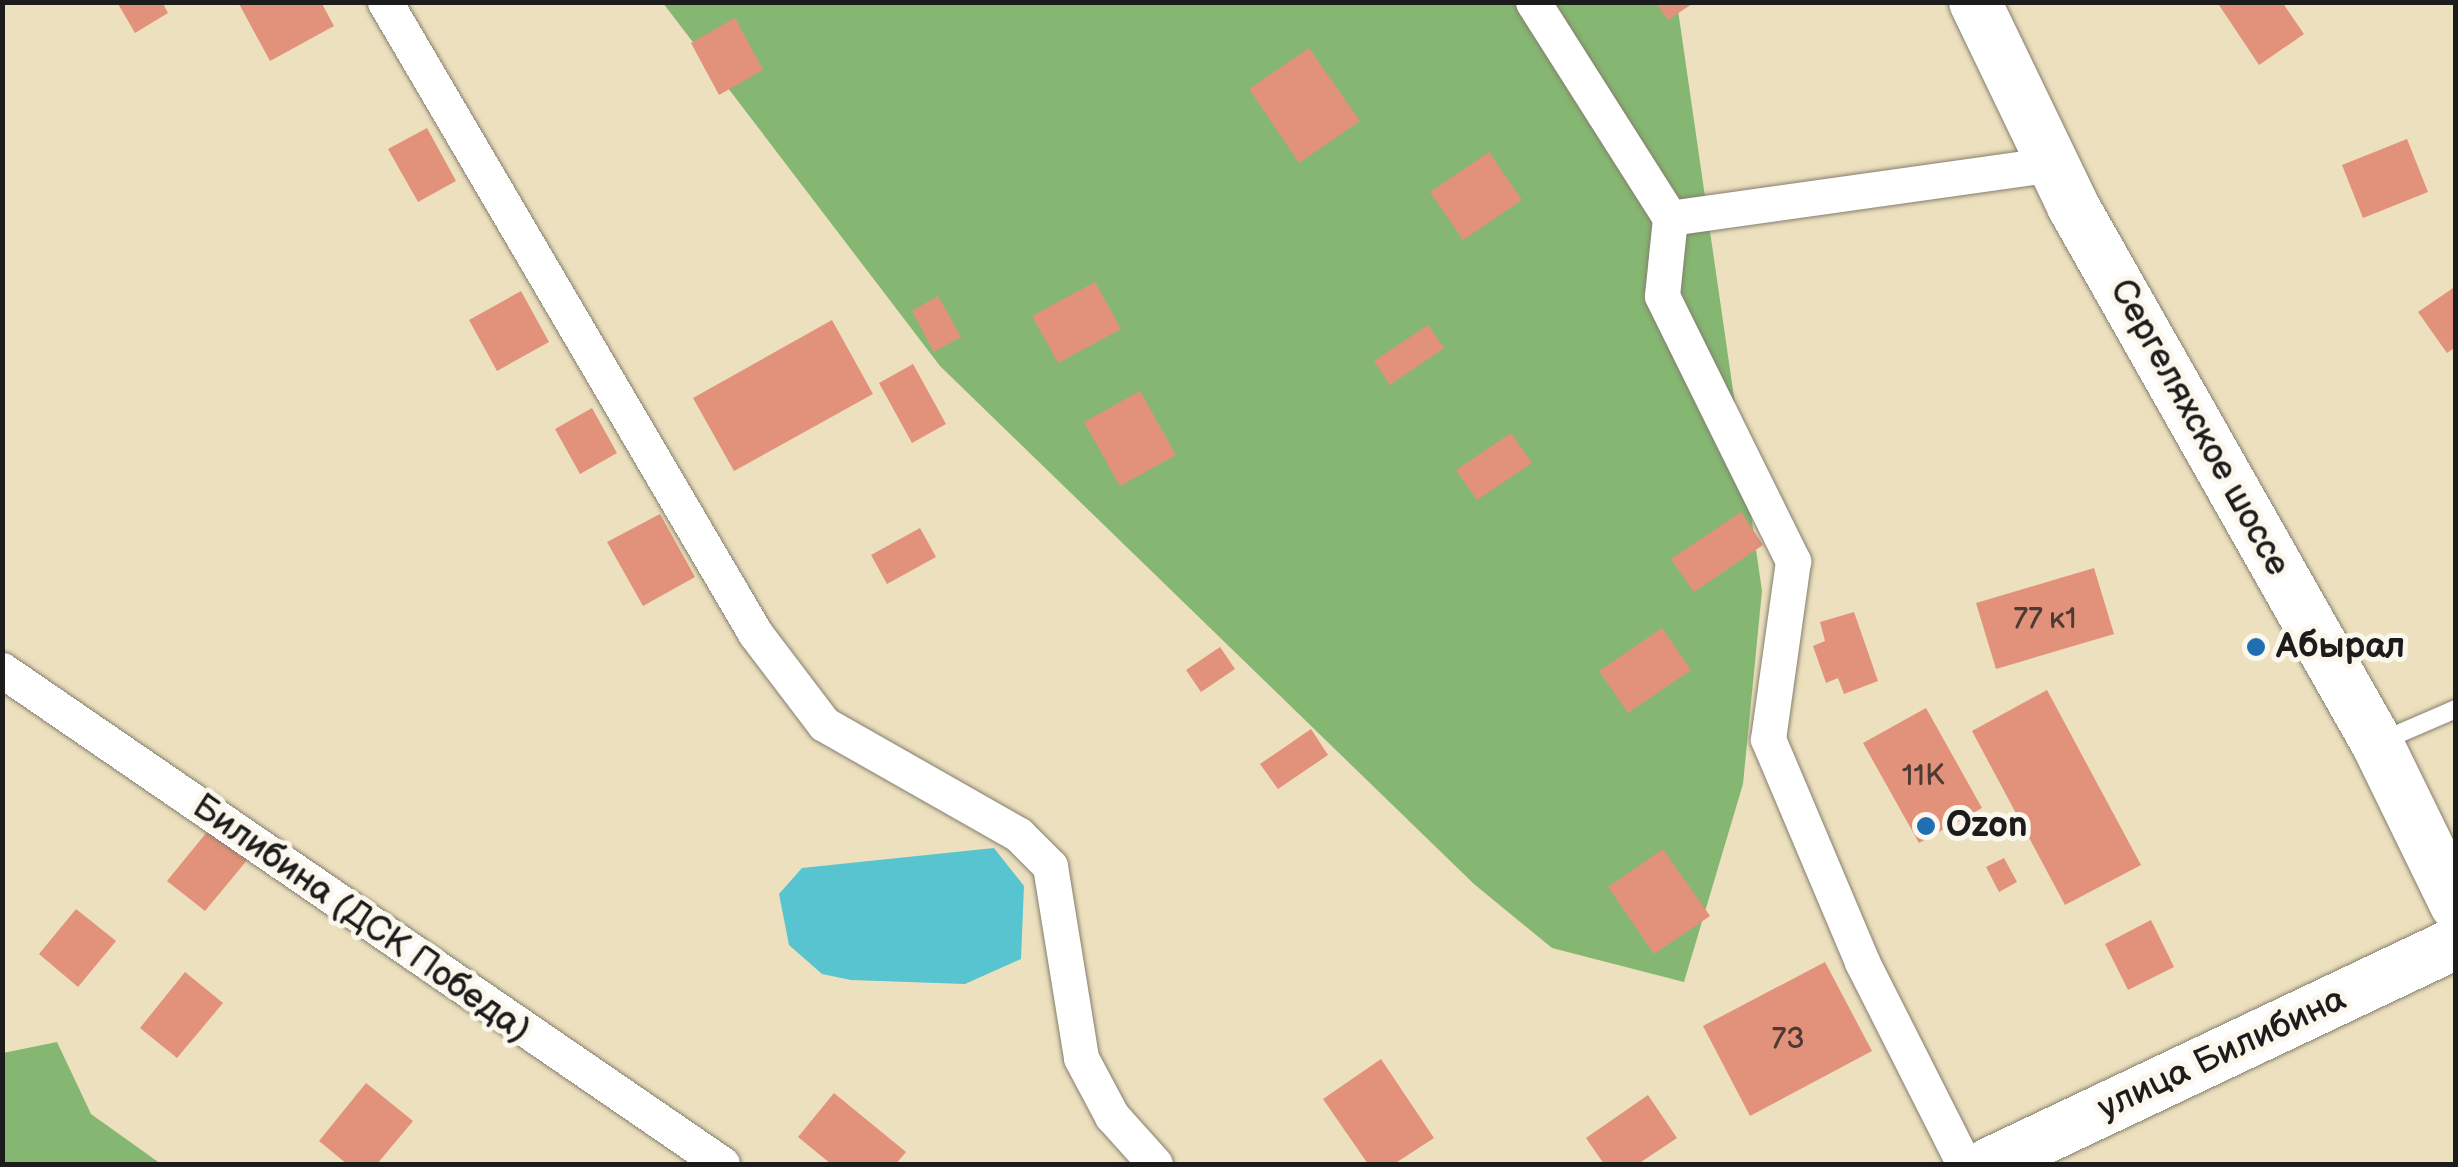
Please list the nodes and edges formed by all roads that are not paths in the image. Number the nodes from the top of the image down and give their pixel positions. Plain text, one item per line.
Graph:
1 (385, 2) edge
2 (1533, 2) edge
3 (1975, 2) edge
4 (2053, 164) junction
5 (1670, 218) junction
6 (2, 670) edge
7 (2456, 709) edge
8 (2376, 744) junction
9 (2456, 905) edge
10 (2456, 943) edge
11 (722, 1164) edge
12 (1156, 1164) edge
13 (1964, 1164) edge
14 (1989, 1164) edge

1 - 12 street
2 - 5 street
3 - 4 main road, Сергеляхское шоссе
4 - 5 street
4 - 8 main road, Сергеляхское шоссе
5 - 13 street
6 - 11 street, Билибина (ДСК Победа)
7 - 8 lane
8 - 9 main road, Сергеляхское шоссе
10 - 14 main road, улица Билибина

